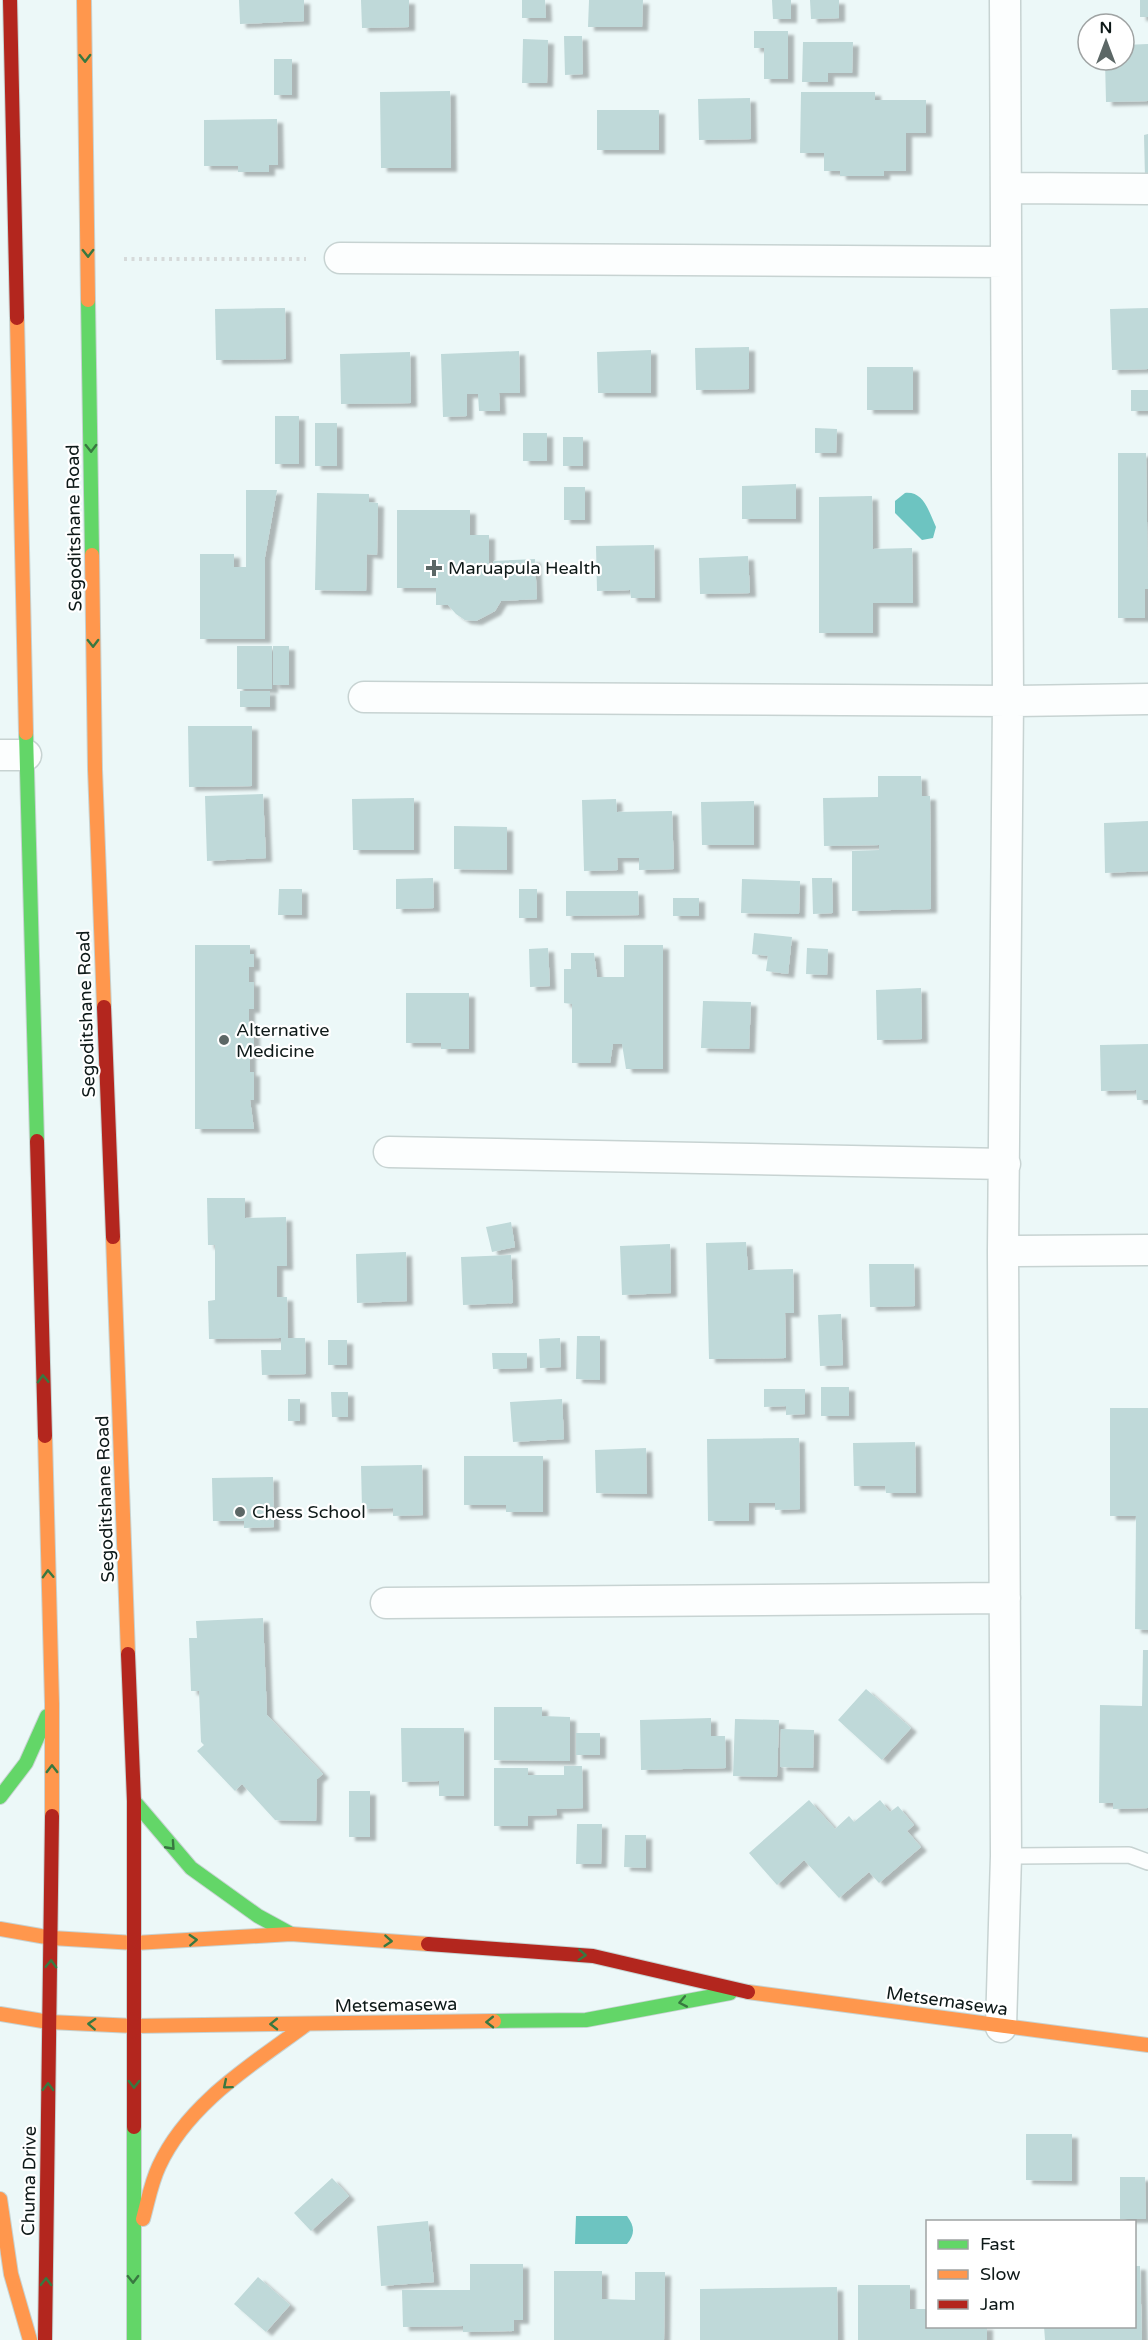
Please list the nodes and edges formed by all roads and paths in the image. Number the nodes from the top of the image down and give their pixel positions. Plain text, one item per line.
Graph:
1 (10, 0) edge
2 (84, 0) edge
3 (1005, 0) edge
4 (1006, 188) junction
5 (1148, 189) edge
6 (340, 258) joint
7 (88, 260) junction
8 (1006, 262) junction
9 (364, 697) dead end
10 (1148, 699) edge
11 (1008, 701) junction
12 (13, 755) edge
13 (389, 1152) dead end
14 (1005, 1164) junction
15 (1148, 1250) edge
16 (1003, 1251) junction
17 (1005, 1598) junction
18 (386, 1603) dead end
19 (52, 1704) junction
20 (0, 1797) edge
21 (134, 1801) junction
22 (1006, 1856) junction
23 (1148, 1862) edge
24 (0, 1929) edge
25 (291, 1934) junction
26 (52, 1938) junction
27 (135, 1943) junction
28 (741, 1991) junction
29 (0, 2014) edge
30 (49, 2022) junction
31 (307, 2024) junction
32 (134, 2026) junction
33 (1001, 2027) junction
34 (1148, 2045) edge
35 (0, 2199) edge
36 (133, 2250) junction
37 (30, 2340) edge
38 (45, 2340) edge
39 (134, 2340) edge

1 - 12 main road
2 -> 7 main road, Segoditshane Road
3 - 4 street
4 - 5 street
4 - 8 street
6 - 7 path
6 - 8 street
7 -> 21 main road, Segoditshane Road
8 - 11 street
9 - 11 street
10 - 11 street
11 - 14 street
19 -> 12 main road
13 - 14 street
14 - 16 street
15 - 16 street
16 - 17 street
17 - 18 street
17 - 22 street
19 - 20 main road
26 -> 19 main road
21 -> 25 main road
21 - 27 main road, Segoditshane Road
22 - 23 lane
22 - 33 street
24 - 26 main road, Metsemasewa
27 -> 25 main road, Metsemasewa
25 -> 28 main road, Metsemasewa
26 - 27 main road, Metsemasewa
30 -> 26 main road
27 - 32 main road, Segoditshane Road
28 -> 31 main road, Metsemasewa
28 - 33 main road, Metsemasewa
29 - 30 main road, Metsemasewa
32 -> 30 main road, Metsemasewa
38 -> 30 main road, Chuma Drive
31 -> 32 main road, Metsemasewa
31 -> 36 main road
32 -> 36 main road
33 - 34 main road, Metsemasewa
35 - 37 main road
36 -> 39 main road

